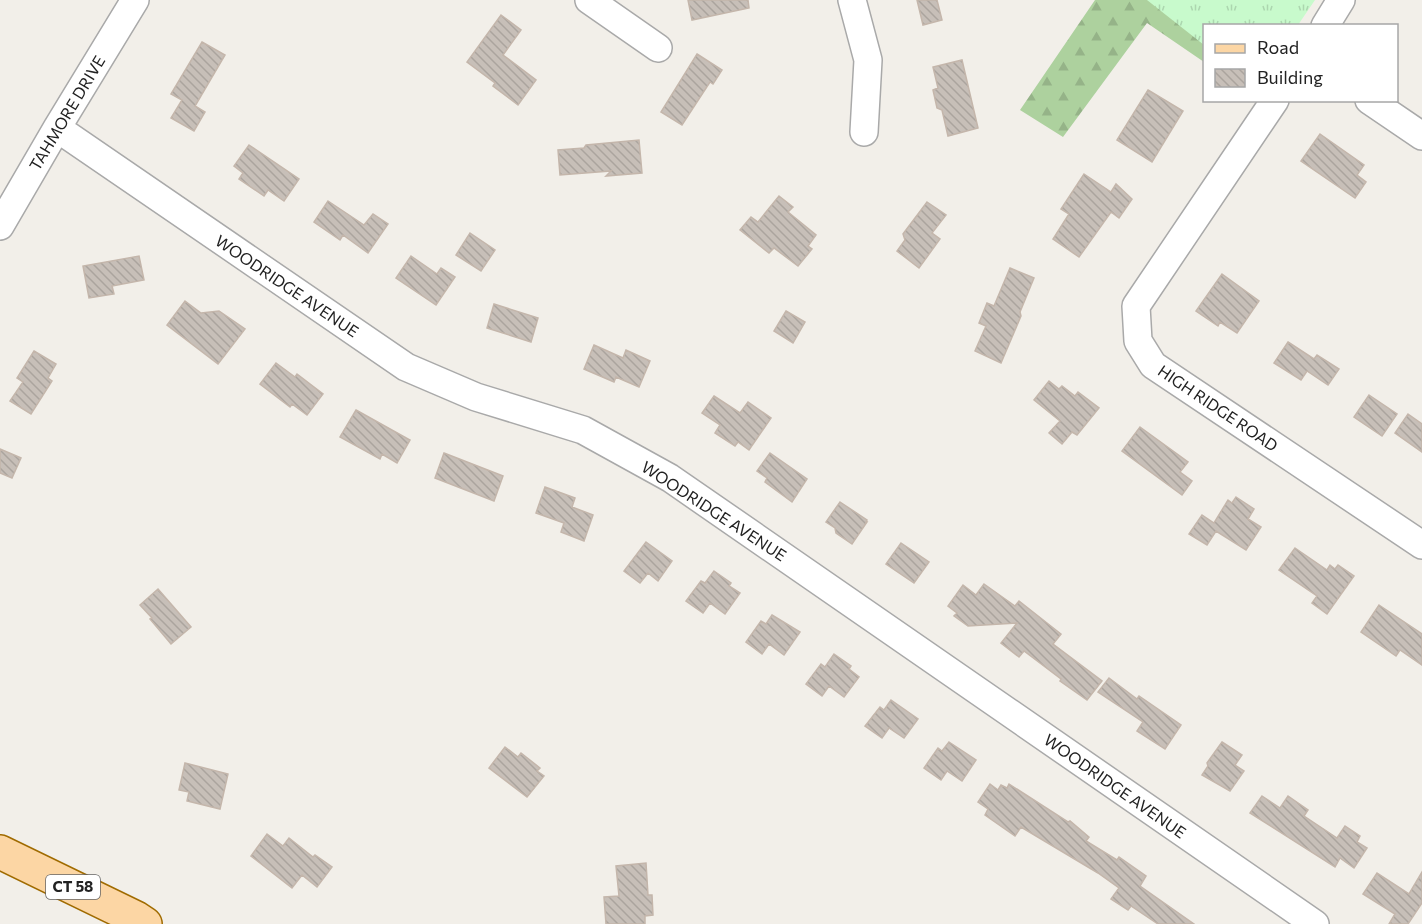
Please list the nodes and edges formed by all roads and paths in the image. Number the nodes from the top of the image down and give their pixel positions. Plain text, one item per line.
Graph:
1 (135, 0) edge
2 (589, 0) edge
3 (852, 0) edge
4 (1341, 0) edge
5 (1326, 24) edge
6 (657, 48) dead end
7 (1274, 102) edge
8 (1372, 102) edge
9 (57, 128) junction
10 (864, 132) dead end
11 (1422, 136) edge
12 (0, 226) edge
13 (1422, 545) edge
14 (0, 852) edge
15 (145, 924) edge
16 (1315, 924) edge

1 - 9 street, TAHMORE DRIVE
2 - 6 street
3 - 10 street
4 - 5 street
7 - 13 street, HIGH RIDGE ROAD
8 - 11 street
9 - 12 street, TAHMORE DRIVE
9 - 16 street, WOODRIDGE AVENUE
14 - 15 main road, CT 58

